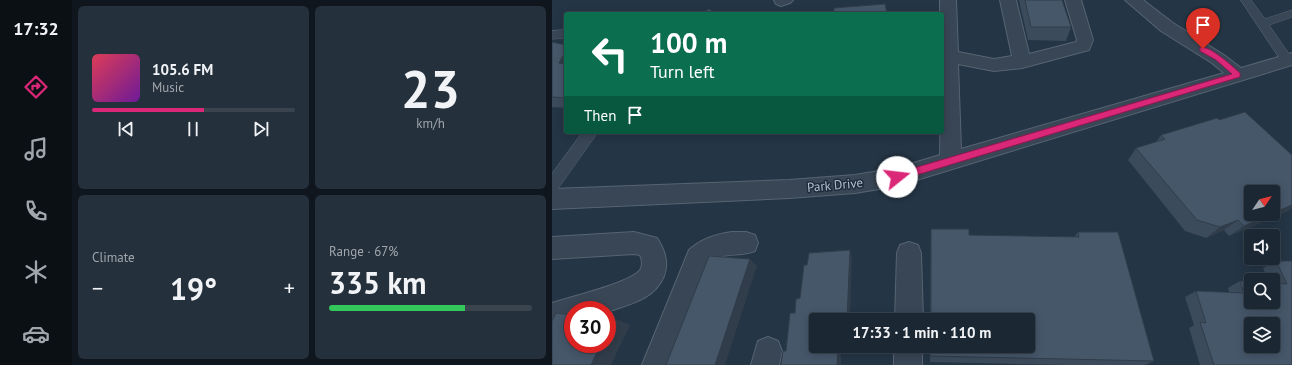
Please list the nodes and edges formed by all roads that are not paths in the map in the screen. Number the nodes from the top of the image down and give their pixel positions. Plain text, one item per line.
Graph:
1 (948, 0) edge
2 (1008, 0) edge
3 (1073, 0) edge
4 (1133, 0) edge
5 (1246, 0) edge
6 (1292, 13) edge
7 (1262, 24) junction
8 (564, 34) edge
9 (552, 35) edge
10 (949, 56) junction
11 (1290, 60) edge
12 (1022, 62) junction
13 (1238, 75) junction
14 (590, 134) edge
15 (951, 162) junction
16 (552, 186) edge
17 (552, 199) edge
18 (746, 243) dead end
19 (552, 248) edge
20 (910, 253) dead end
21 (909, 313) edge
22 (552, 316) edge
23 (908, 353) edge
24 (656, 365) edge
25 (908, 365) edge

1 - 10 street
2 - 12 street
3 - 12 street
4 - 13 street
5 - 7 lane
6 - 7 lane
7 - 11 lane
8 - 9 lane
10 - 12 street
10 - 15 street
11 - 13 street, Park Drive
13 - 15 street, Park Drive
14 - 16 lane
15 - 17 street, Park Drive
18 - 24 street
19 - 22 street
20 - 21 street
23 - 25 street

